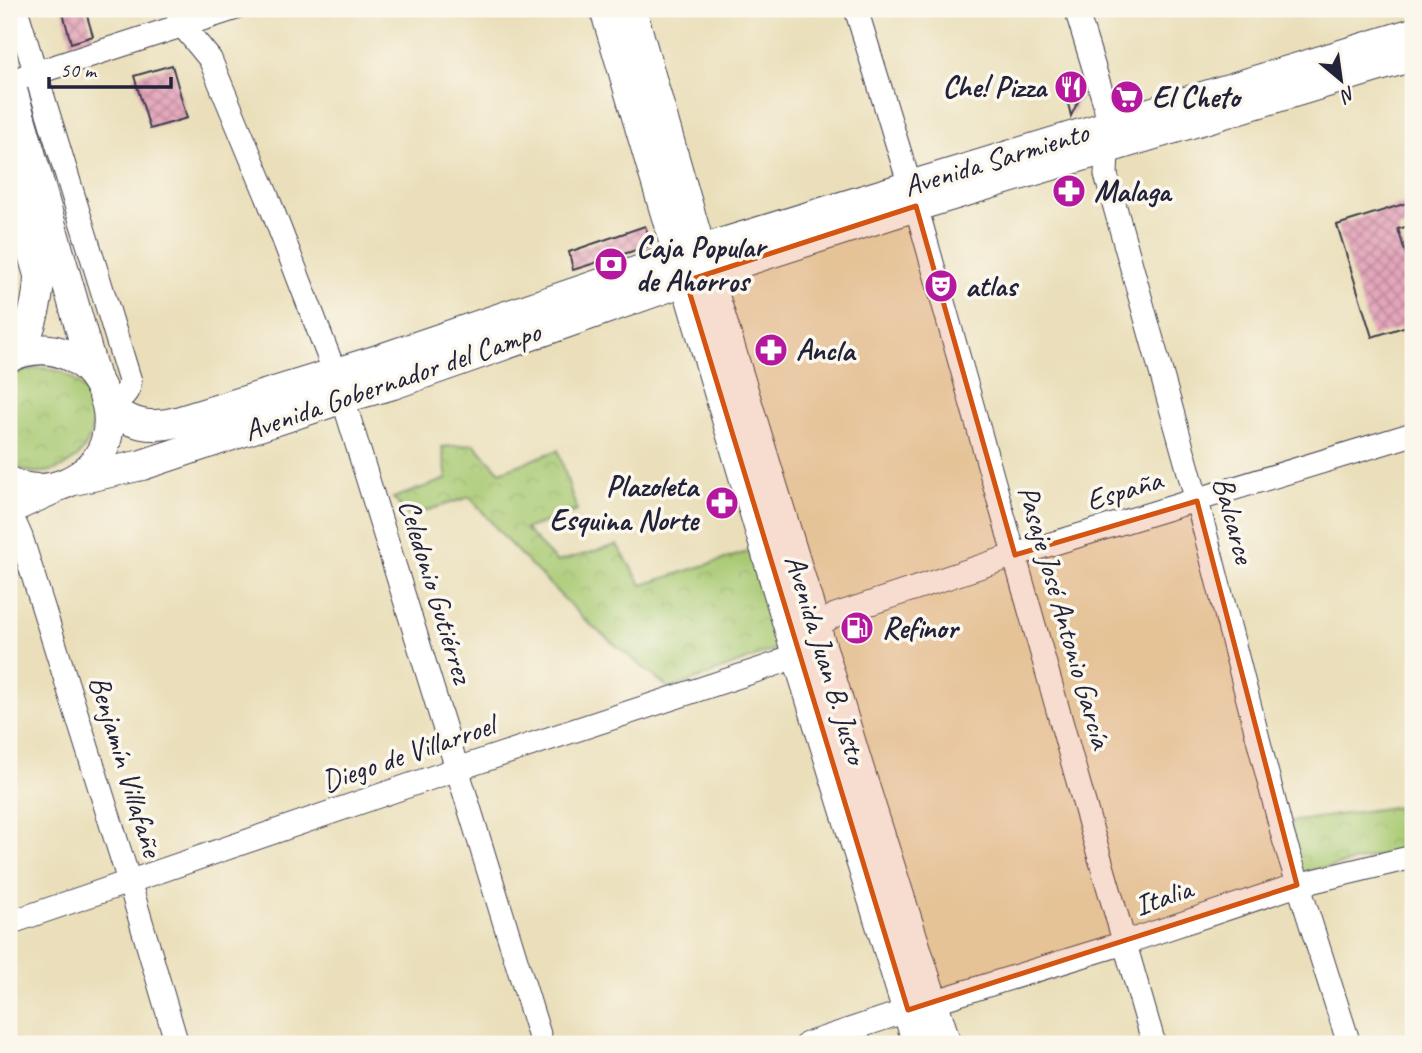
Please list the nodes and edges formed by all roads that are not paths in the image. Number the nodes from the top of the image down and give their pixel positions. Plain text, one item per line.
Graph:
1 (16, 9) edge
2 (233, 9) edge
3 (605, 9) edge
4 (631, 9) edge
5 (856, 9) edge
6 (1076, 9) edge
7 (179, 17) edge
8 (1413, 33) edge
9 (1413, 57) edge
10 (16, 78) edge
11 (1107, 138) junction
12 (9, 172) edge
13 (913, 196) junction
14 (693, 265) junction
15 (14, 355) edge
16 (94, 375) junction
17 (339, 385) junction
18 (108, 408) junction
19 (1413, 434) edge
20 (9, 482) edge
21 (66, 483) junction
22 (1197, 501) junction
23 (9, 509) edge
24 (1015, 555) junction
25 (816, 627) junction
26 (796, 651) junction
27 (457, 769) junction
28 (1413, 857) edge
29 (129, 881) junction
30 (1297, 884) junction
31 (9, 923) edge
32 (1124, 943) junction
33 (921, 1006) junction
34 (177, 1044) edge
35 (542, 1044) edge
36 (807, 1044) edge
37 (918, 1044) edge
38 (946, 1044) edge
39 (1154, 1044) edge
40 (1349, 1044) edge

1 - 10 street
2 - 7 street
3 - 14 main road
4 - 14 main road
5 - 13 street, Pasaje José Antonio García
6 - 11 street, Balcarce
7 - 10 street
7 - 17 street, Celedonio Gutiérrez
8 - 11 main road, Avenida Sarmiento
9 - 11 main road, Avenida Sarmiento
10 - 16 main road
10 - 18 street
11 - 13 main road, Avenida Sarmiento
11 - 22 street, Balcarce
12 - 15 main road
13 - 14 main road, Avenida Sarmiento
13 - 24 street, Pasaje José Antonio García
14 - 17 main road, Avenida Gobernador del Campo
14 - 25 main road, Avenida Juan B. Justo
14 - 26 main road, Avenida Juan B. Justo
15 - 16 main road
16 - 18 main road
17 - 18 main road, Avenida Gobernador del Campo
17 - 21 main road, Avenida Gobernador del Campo
17 - 27 street, Celedonio Gutiérrez
18 - 21 main road
19 - 22 street, España
20 - 21 main road
21 - 23 main road, Avenida Gobernador del Campo
22 - 24 street, España
22 - 30 street, Balcarce
23 - 29 street, Benjamín Villafañe
24 - 25 street, España
24 - 32 street, Pasaje José Antonio García
25 - 26 street, Diego de Villarroel
25 - 33 main road, Avenida Juan B. Justo
26 - 27 street, Diego de Villarroel
26 - 33 main road, Avenida Juan B. Justo
27 - 29 street, Diego de Villarroel
27 - 35 street, Celedonio Gutiérrez
28 - 30 street, Italia
29 - 31 street, Diego de Villarroel
29 - 34 street, Benjamín Villafañe
30 - 32 street, Italia
30 - 40 street, Balcarce
32 - 33 street, Italia
32 - 39 street, Pasaje José Antonio García
33 - 36 street, Italia
33 - 37 main road, Avenida Juan B. Justo
33 - 38 main road, Avenida Juan B. Justo

